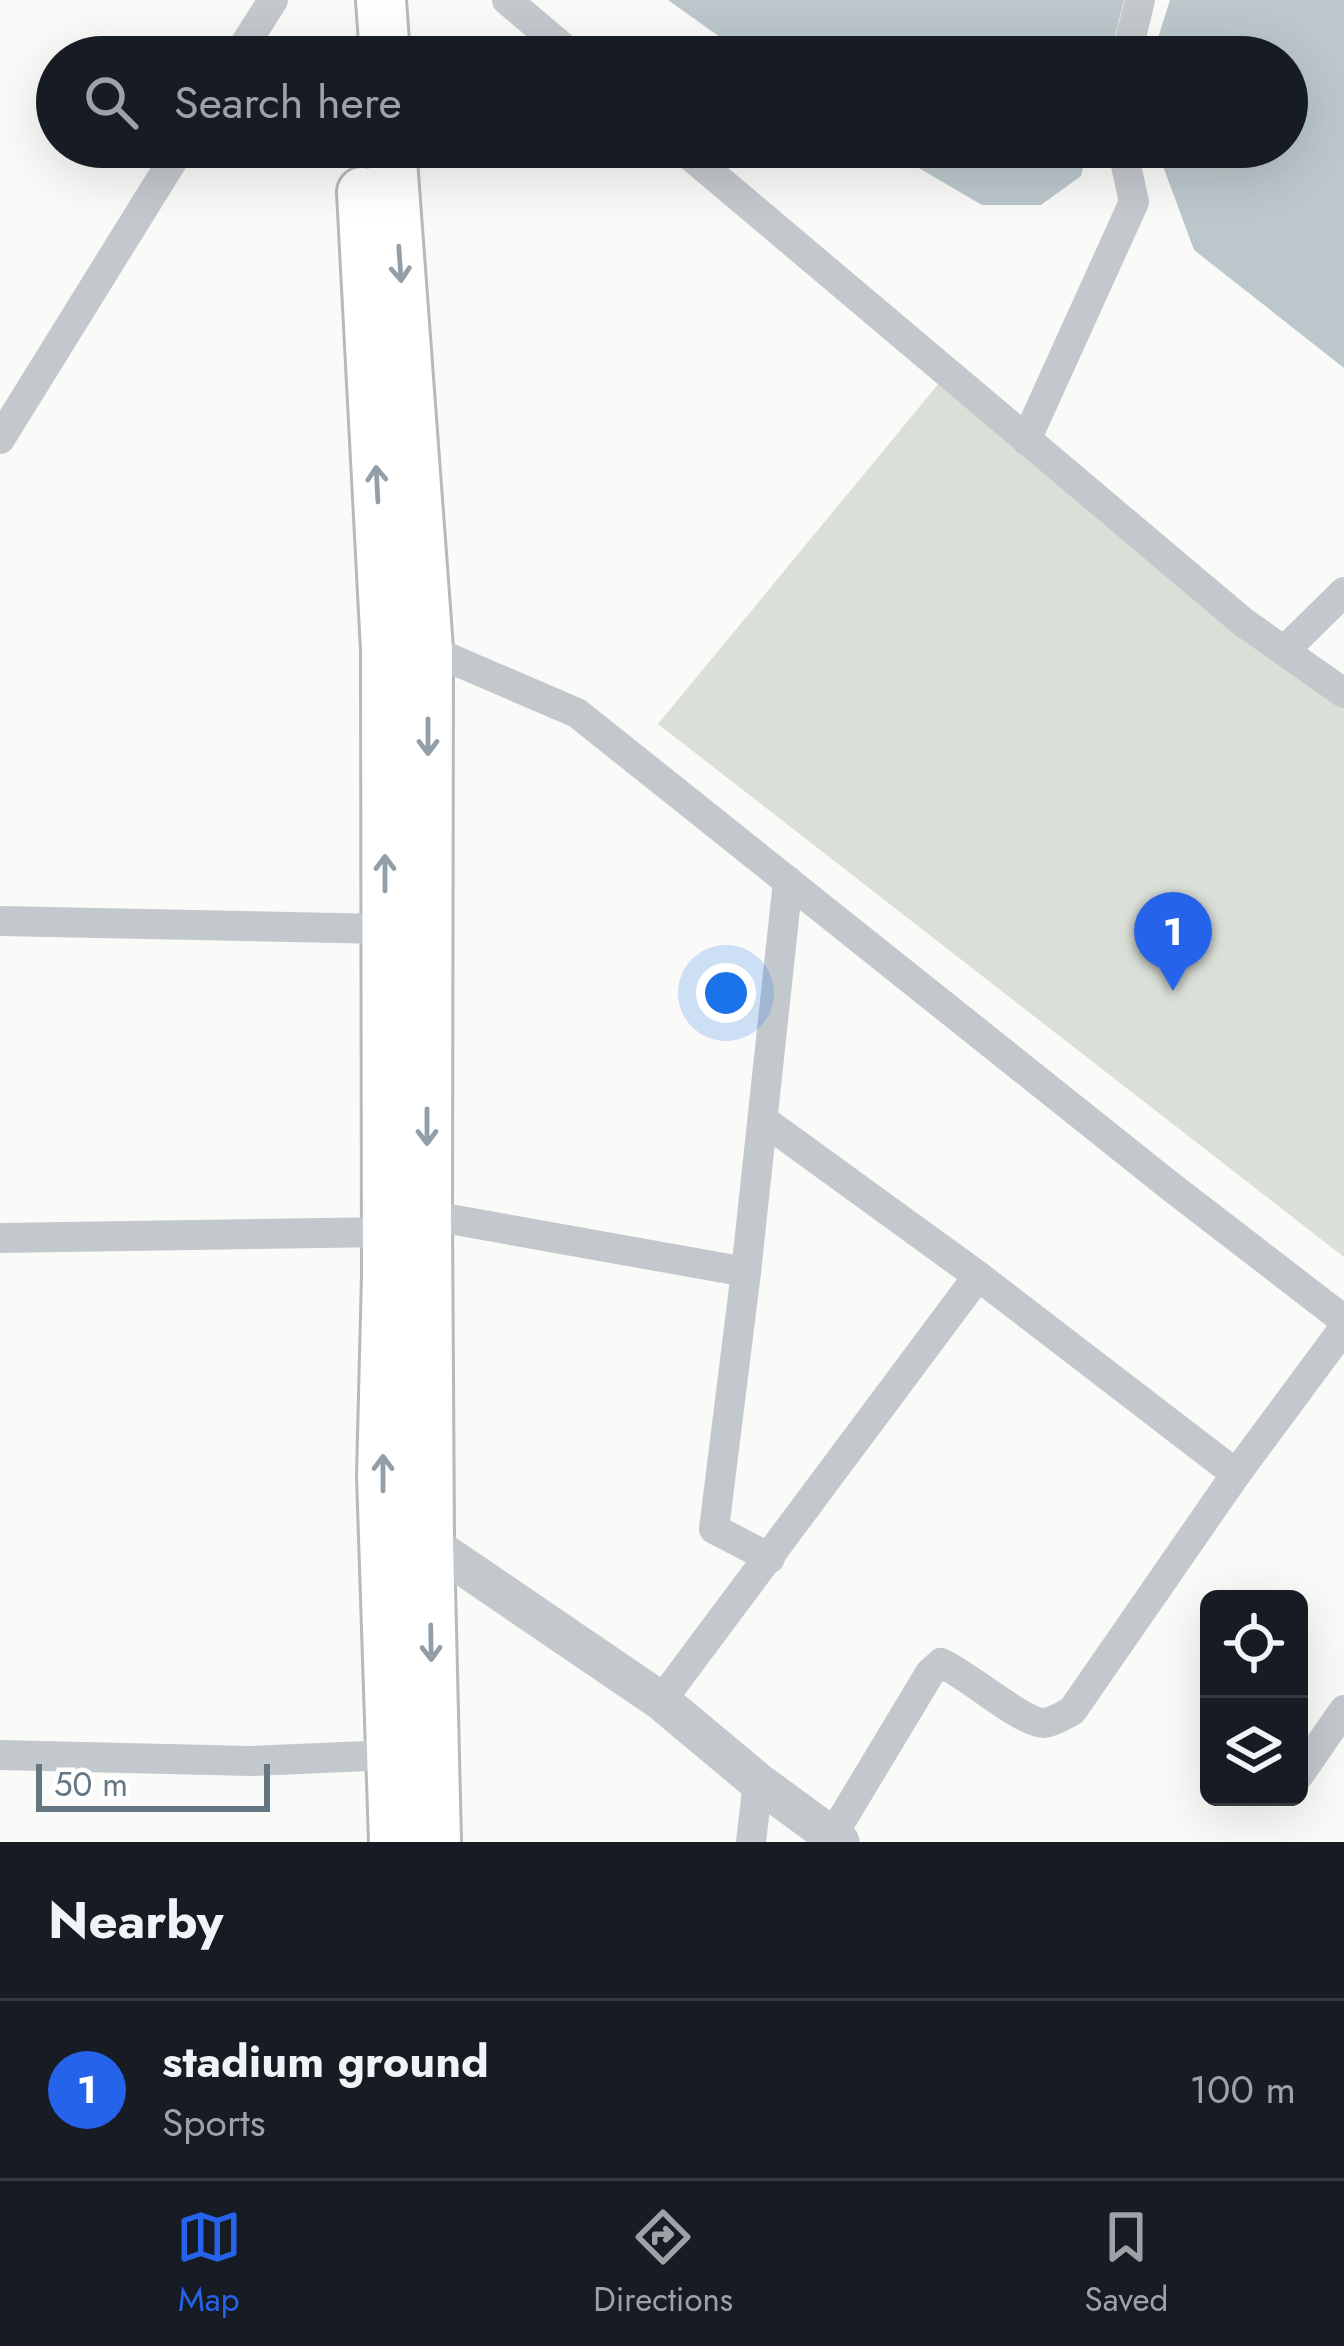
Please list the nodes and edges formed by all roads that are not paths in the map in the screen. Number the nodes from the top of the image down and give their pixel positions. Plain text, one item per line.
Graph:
1 (273, 0) edge
2 (352, 0) edge
3 (380, 0) edge
4 (507, 0) edge
5 (1140, 0) edge
6 (250, 36) edge
7 (354, 36) edge
8 (383, 36) edge
9 (549, 36) edge
10 (1131, 36) edge
11 (169, 168) edge
12 (361, 168) edge
13 (393, 168) edge
14 (705, 168) edge
15 (1127, 168) edge
16 (0, 440) edge
17 (1026, 440) junction
18 (1344, 592) edge
19 (428, 649) junction
20 (1284, 651) junction
21 (1344, 693) edge
22 (788, 881) junction
23 (0, 921) edge
24 (385, 929) junction
25 (763, 1120) junction
26 (407, 1224) junction
27 (0, 1238) edge
28 (746, 1272) junction
29 (978, 1276) junction
30 (1344, 1324) edge
31 (1236, 1474) junction
32 (407, 1540) junction
33 (770, 1558) junction
34 (661, 1701) junction
35 (1344, 1710) edge
36 (0, 1755) edge
37 (391, 1755) junction
38 (1308, 1762) edge
39 (758, 1781) junction
40 (836, 1839) edge
41 (394, 1842) edge
42 (436, 1842) edge
43 (751, 1842) edge

1 - 6 street
2 - 7 main road
3 - 8 main road
4 - 9 street
5 - 10 street
11 - 16 street
24 -> 12 main road
13 -> 19 main road
14 - 17 street
15 - 17 street
17 - 20 street
18 - 20 street
19 - 22 street
19 -> 26 main road
20 - 21 street
22 - 25 street
22 - 30 street
23 - 24 street
24 - 26 main road
25 - 28 street
25 - 29 street
26 - 27 street
26 - 28 street
26 - 32 main road
28 - 33 street
29 - 31 street
29 - 33 street
30 - 31 street
31 - 40 street
32 - 34 street
32 - 37 main road
32 -> 42 main road
33 - 34 street
34 - 39 street
35 - 38 street
36 - 37 street
37 - 41 main road
39 - 40 street
39 - 43 street

